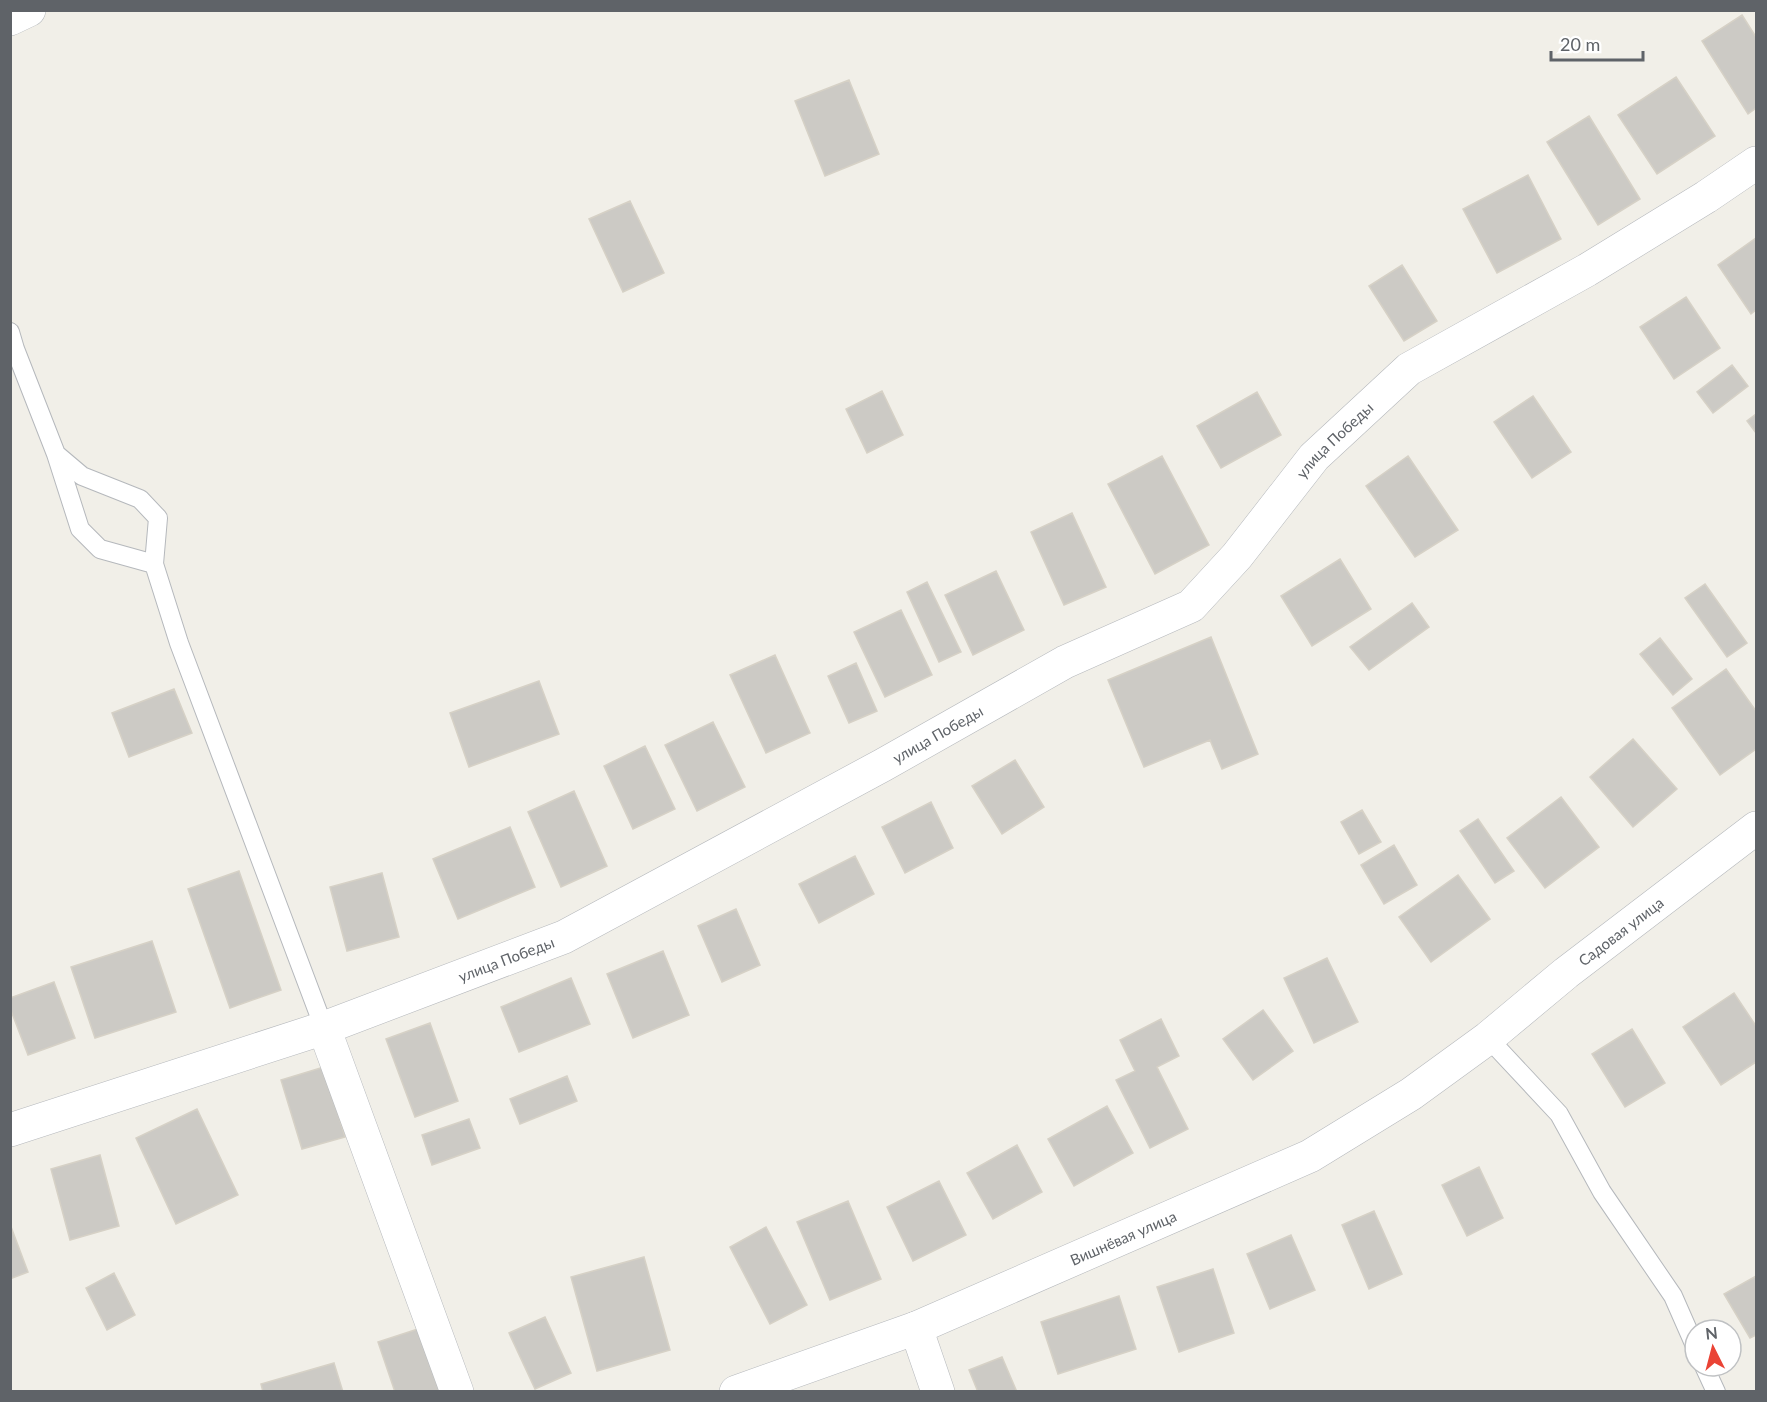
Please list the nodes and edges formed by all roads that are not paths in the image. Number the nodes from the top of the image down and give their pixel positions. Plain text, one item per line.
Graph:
1 (29, 10) edge
2 (10, 19) edge
3 (1756, 163) edge
4 (10, 332) edge
5 (56, 454) junction
6 (154, 564) junction
7 (1756, 828) edge
8 (324, 1028) junction
9 (1488, 1038) junction
10 (10, 1130) edge
11 (1683, 1319) edge
12 (916, 1328) junction
13 (1710, 1378) edge
14 (457, 1392) edge
15 (736, 1392) edge
16 (938, 1392) edge
17 (1716, 1392) edge

1 - 2 street
3 - 8 street, улица Победы
4 - 5 lane
5 - 6 lane
5 - 6 lane
6 - 8 lane
7 - 9 street, Садовая улица
8 - 10 street, улица Победы
8 - 14 street
9 - 11 lane
9 - 12 street, Вишнёвая улица
12 - 15 street, Вишнёвая улица
12 - 16 street
13 - 17 lane

